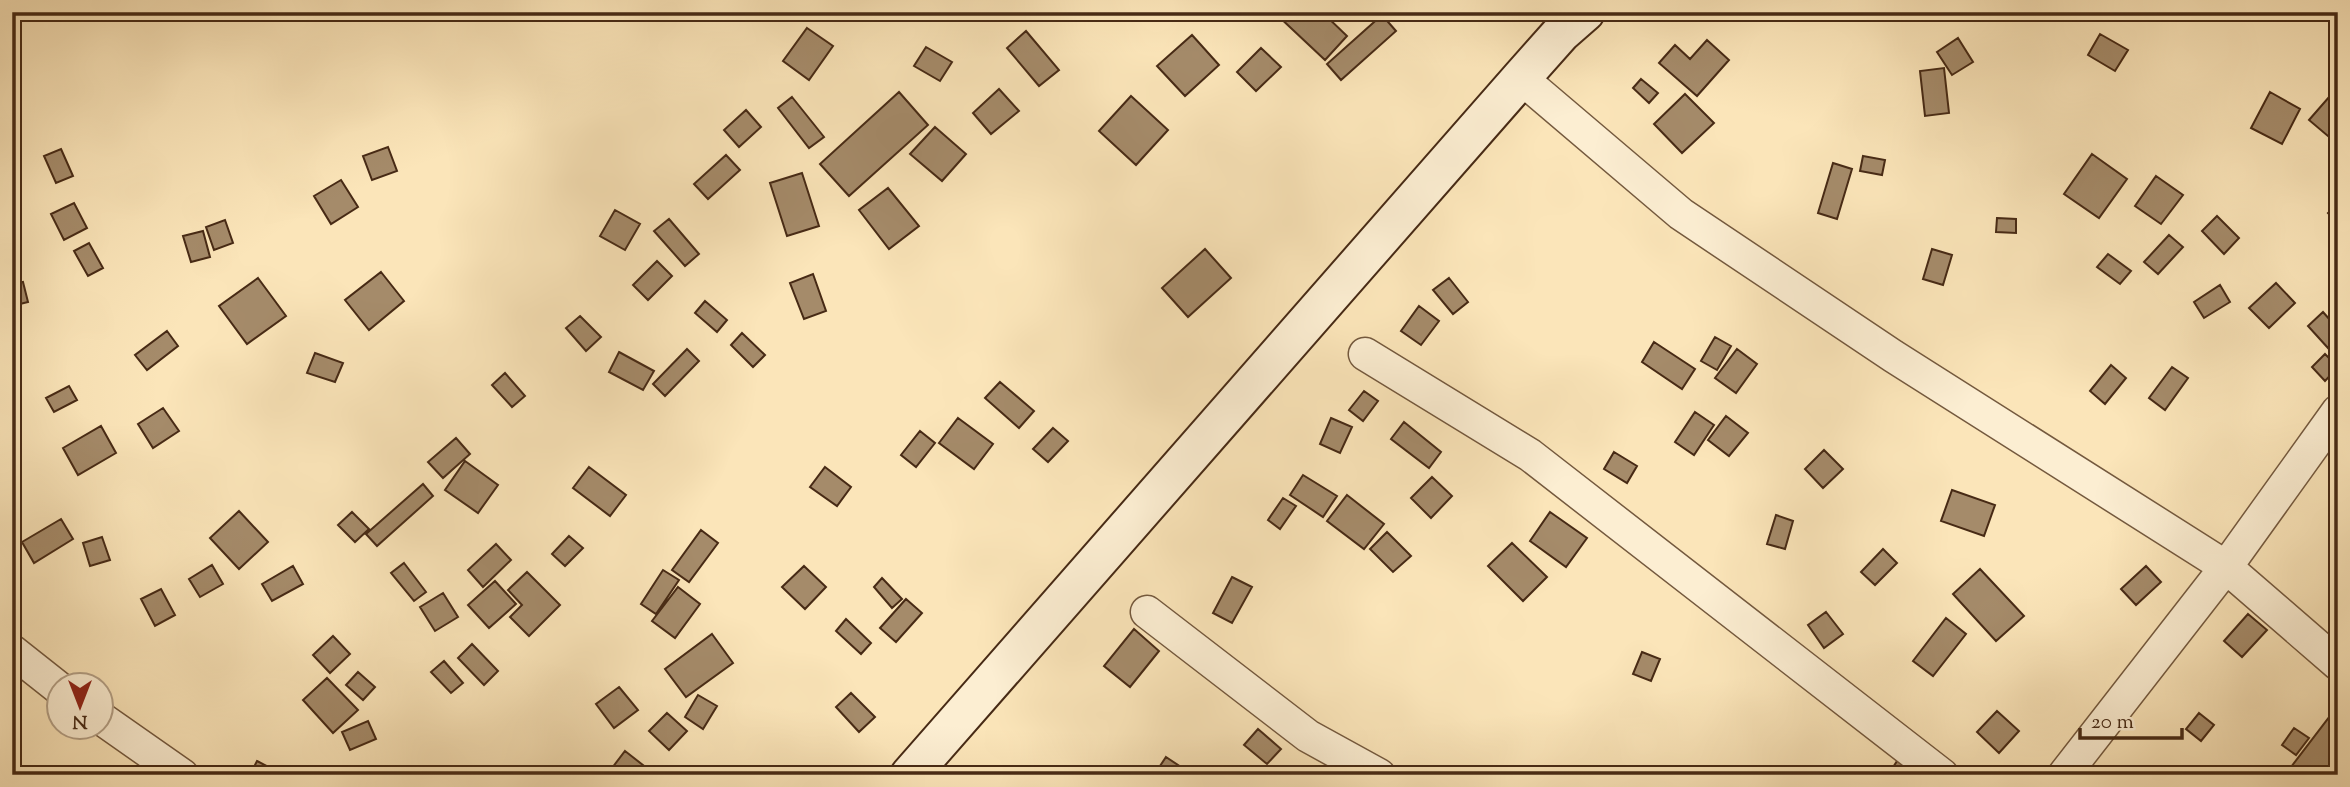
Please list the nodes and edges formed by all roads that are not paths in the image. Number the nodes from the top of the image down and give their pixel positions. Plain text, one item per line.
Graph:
1 (1586, 12) edge
2 (1521, 78) junction
3 (1365, 354) dead end
4 (2338, 411) edge
5 (2226, 567) junction
6 (1147, 612) dead end
7 (12, 651) edge
8 (2338, 664) edge
9 (46, 678) edge
10 (116, 729) edge
11 (182, 775) edge
12 (910, 775) edge
13 (1379, 775) edge
14 (1942, 775) edge
15 (2064, 775) edge

1 - 2 main road
2 - 5 street
2 - 12 main road
3 - 14 street
4 - 5 street
5 - 8 street
5 - 15 street
6 - 13 street
7 - 9 street
10 - 11 street

